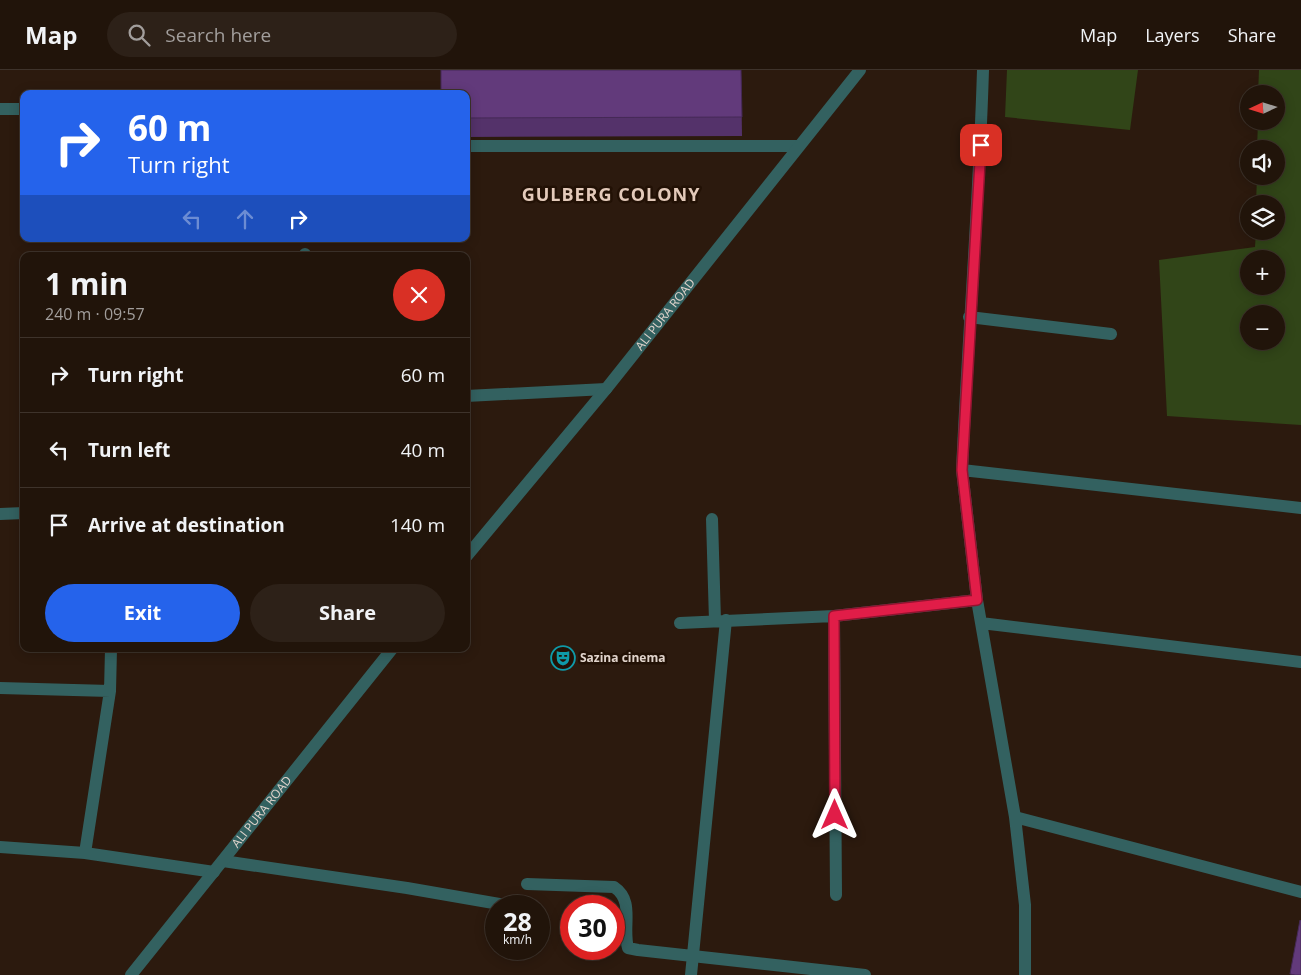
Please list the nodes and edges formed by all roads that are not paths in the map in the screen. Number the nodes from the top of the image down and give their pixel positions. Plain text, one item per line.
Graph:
1 (860, 70) edge
2 (983, 70) edge
3 (0, 109) edge
4 (20, 109) edge
5 (470, 146) edge
6 (798, 146) junction
7 (969, 317) junction
8 (1111, 334) dead end
9 (606, 389) junction
10 (470, 396) edge
11 (962, 470) junction
12 (1301, 508) edge
13 (20, 513) edge
14 (0, 514) edge
15 (712, 519) dead end
16 (470, 552) edge
17 (977, 600) junction
18 (834, 616) junction
19 (721, 620) junction
20 (680, 623) dead end
21 (981, 623) junction
22 (111, 652) edge
23 (390, 652) edge
24 (1301, 662) edge
25 (0, 688) edge
26 (110, 691) junction
27 (1015, 817) junction
28 (0, 847) edge
29 (85, 853) junction
30 (223, 861) junction
31 (214, 872) junction
32 (527, 884) dead end
33 (1301, 892) edge
34 (836, 895) dead end
35 (485, 902) edge
36 (693, 957) junction
37 (131, 975) edge
38 (691, 975) edge
39 (865, 975) edge
40 (1025, 975) edge

1 - 6 street, ALI PURA ROAD
2 - 7 street
3 - 4 street
5 - 6 street
6 - 9 street, ALI PURA ROAD
7 - 8 street
7 - 11 street
9 - 10 street
9 - 16 street, ALI PURA ROAD
11 - 12 street
11 - 17 street
13 - 14 street
15 - 19 street
17 - 18 street
17 - 21 street
18 - 19 street
18 - 34 street
19 - 20 street
19 - 36 street
21 - 24 street
21 - 27 street
22 - 26 street
23 - 30 street, ALI PURA ROAD
25 - 26 street
26 - 29 street
27 - 33 street
27 - 40 street
28 - 29 street
29 - 31 street
30 - 31 street, ALI PURA ROAD
30 - 35 street
31 - 37 street, ALI PURA ROAD
32 - 36 street
36 - 38 street
36 - 39 street

